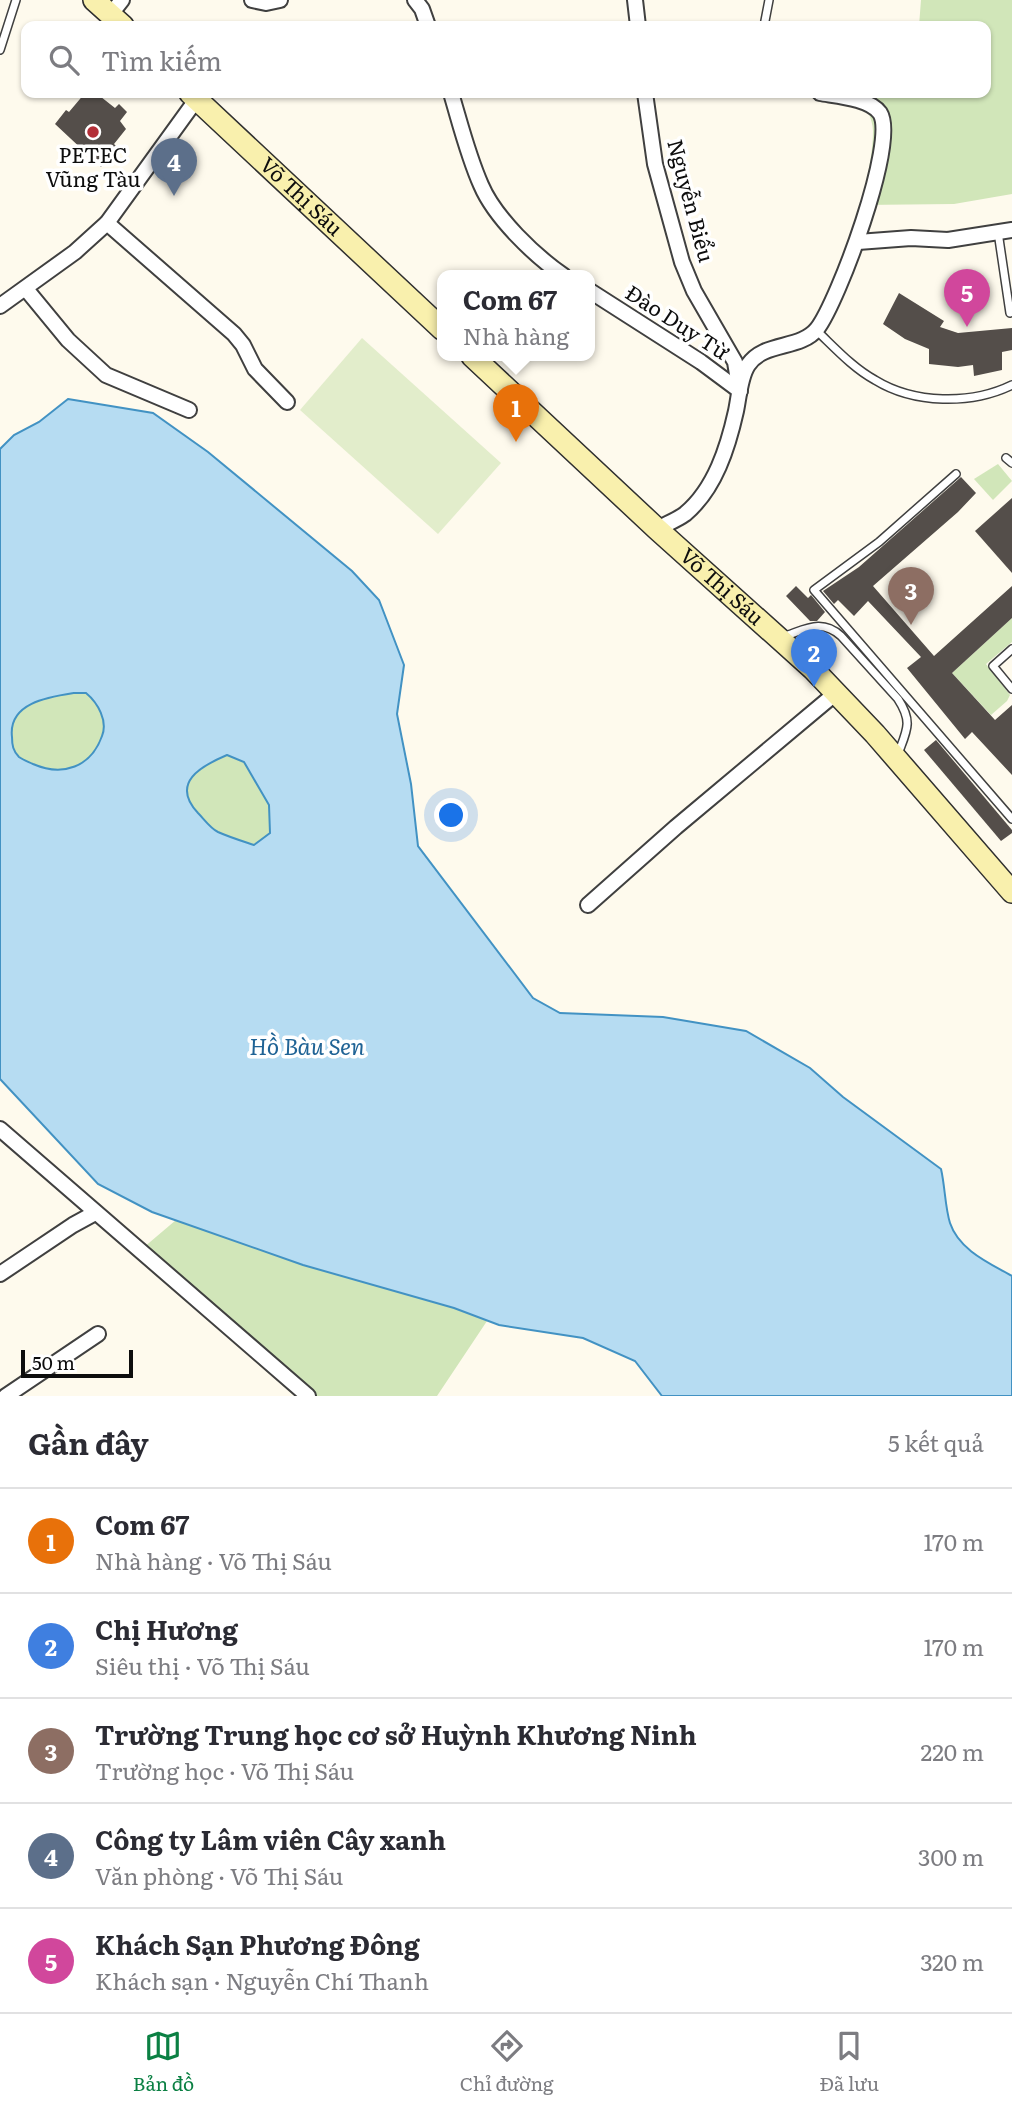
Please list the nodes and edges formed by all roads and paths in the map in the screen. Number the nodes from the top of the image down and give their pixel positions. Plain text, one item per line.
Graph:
1 (16, 0) edge
2 (94, 0) edge
3 (252, 0) edge
4 (280, 0) edge
5 (415, 0) edge
6 (635, 0) edge
7 (769, 0) edge
8 (119, 14) edge
9 (426, 21) edge
10 (637, 21) edge
11 (765, 21) edge
12 (0, 50) edge
13 (192, 98) edge
14 (195, 98) edge
15 (452, 98) edge
16 (646, 98) edge
17 (846, 98) edge
18 (107, 223) junction
19 (1005, 231) edge
20 (858, 242) junction
21 (557, 270) edge
22 (26, 289) junction
23 (595, 295) edge
24 (0, 306) edge
25 (1010, 313) edge
26 (437, 323) edge
27 (816, 330) junction
28 (477, 361) edge
29 (1012, 385) edge
30 (740, 391) junction
31 (287, 402) dead end
32 (189, 410) dead end
33 (956, 474) dead end
34 (657, 529) junction
35 (780, 638) junction
36 (1012, 649) edge
37 (1012, 689) edge
38 (836, 693) junction
39 (896, 758) junction
40 (1012, 819) edge
41 (1012, 892) edge
42 (589, 905) dead end
43 (0, 1129) edge
44 (95, 1213) junction
45 (0, 1274) edge
46 (98, 1334) dead end
47 (6, 1396) edge
48 (307, 1396) edge

1 - 12 lane
2 - 8 main road
3 - 4 street
5 - 9 street
6 - 10 street
7 - 11 lane
13 - 18 street
14 - 26 main road, Võ Thị Sáu
15 - 21 street
16 - 30 street, Nguyễn Biểu
17 - 20 street
18 - 22 street
18 - 31 street
19 - 20 street
19 - 25 lane
20 - 27 street
22 - 24 street
22 - 32 street
23 - 30 street, Đào Duy Từ
27 - 29 lane
27 - 30 street
28 - 34 main road, Võ Thị Sáu
30 - 34 street
33 - 40 lane
34 - 35 main road, Võ Thị Sáu
35 - 38 main road, Võ Thị Sáu
35 - 39 lane
36 - 37 lane
38 - 39 main road, Võ Thị Sáu
38 - 42 street
39 - 41 main road, Võ Thị Sáu
43 - 44 street
44 - 45 street
44 - 48 street
46 - 47 street

